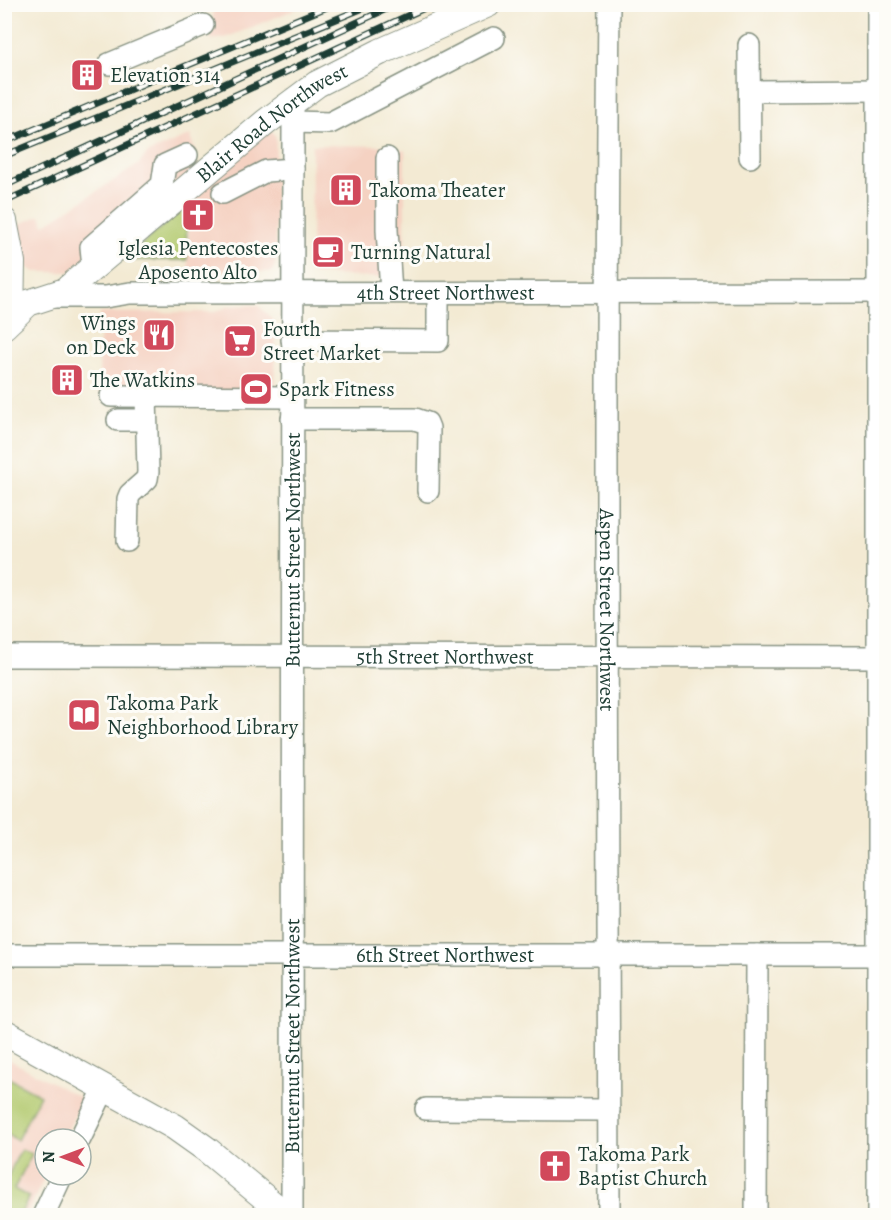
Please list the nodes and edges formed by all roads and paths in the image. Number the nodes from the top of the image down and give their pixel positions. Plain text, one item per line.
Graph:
1 (488, 4) edge
2 (609, 4) edge
3 (878, 4) edge
4 (204, 22) edge
5 (494, 38) dead end
6 (749, 45) dead end
7 (109, 64) dead end
8 (877, 90) junction
9 (750, 91) junction
10 (293, 111) junction
11 (187, 155) dead end
12 (750, 157) dead end
13 (387, 158) dead end
14 (293, 169) junction
15 (223, 194) dead end
16 (4, 221) edge
17 (99, 262) junction
18 (293, 292) junction
19 (391, 292) junction
20 (438, 292) junction
21 (882, 292) edge
22 (605, 293) junction
23 (49, 297) junction
24 (7, 328) edge
25 (292, 340) junction
26 (111, 396) dead end
27 (146, 396) junction
28 (292, 397) junction
29 (292, 419) junction
30 (118, 420) dead end
31 (147, 420) junction
32 (428, 491) dead end
33 (882, 533) edge
34 (127, 542) dead end
35 (7, 656) edge
36 (292, 657) junction
37 (609, 657) junction
38 (882, 657) edge
39 (4, 955) edge
40 (292, 955) junction
41 (608, 955) junction
42 (757, 955) junction
43 (882, 955) edge
44 (4, 1032) edge
45 (105, 1088) junction
46 (426, 1109) dead end
47 (609, 1110) junction
48 (86, 1127) edge
49 (882, 1157) edge
50 (56, 1187) edge
51 (43, 1215) edge
52 (287, 1215) edge
53 (292, 1215) edge
54 (609, 1215) edge
55 (756, 1215) edge
56 (878, 1215) edge

1 - 10 main road, Blair Road Northwest
2 - 22 street, Aspen Street Northwest
3 - 8 street
4 - 7 street
5 - 10 street
6 - 9 street
8 - 9 street
8 - 21 street
9 - 12 street
10 - 14 street, Butternut Street Northwest
10 - 17 main road, Blair Road Northwest
11 - 17 street
13 - 19 street
14 - 15 street
14 - 18 street, Butternut Street Northwest
16 - 24 main road
17 - 23 main road, Blair Road Northwest
18 - 19 street, 4th Street Northwest
18 - 23 street, 4th Street Northwest
18 - 25 street, Butternut Street Northwest
19 - 20 street, 4th Street Northwest
20 - 22 street, 4th Street Northwest
20 - 25 street
21 - 22 street, 4th Street Northwest
21 - 33 street
22 - 37 street, Aspen Street Northwest
23 - 24 main road, 4th Street Northwest
25 - 28 street, Butternut Street Northwest
26 - 27 street
27 - 28 street
27 - 31 street
28 - 29 street, Butternut Street Northwest
29 - 32 street
29 - 36 street, Butternut Street Northwest
30 - 31 street
31 - 34 street
33 - 38 street
35 - 36 street, 5th Street Northwest
36 - 37 street, 5th Street Northwest
36 - 40 street, Butternut Street Northwest
37 - 38 street, 5th Street Northwest
37 - 41 street, Aspen Street Northwest
38 - 43 street
39 - 40 street, 6th Street Northwest
40 - 41 street, 6th Street Northwest
40 - 53 street, Butternut Street Northwest
41 - 42 street, 6th Street Northwest
41 - 47 street, Aspen Street Northwest
42 - 43 street, 6th Street Northwest
42 - 55 street
43 - 49 street
44 - 45 main road
45 - 48 street
45 - 52 main road
46 - 47 street
47 - 54 street, Aspen Street Northwest
49 - 56 street
50 - 51 street

